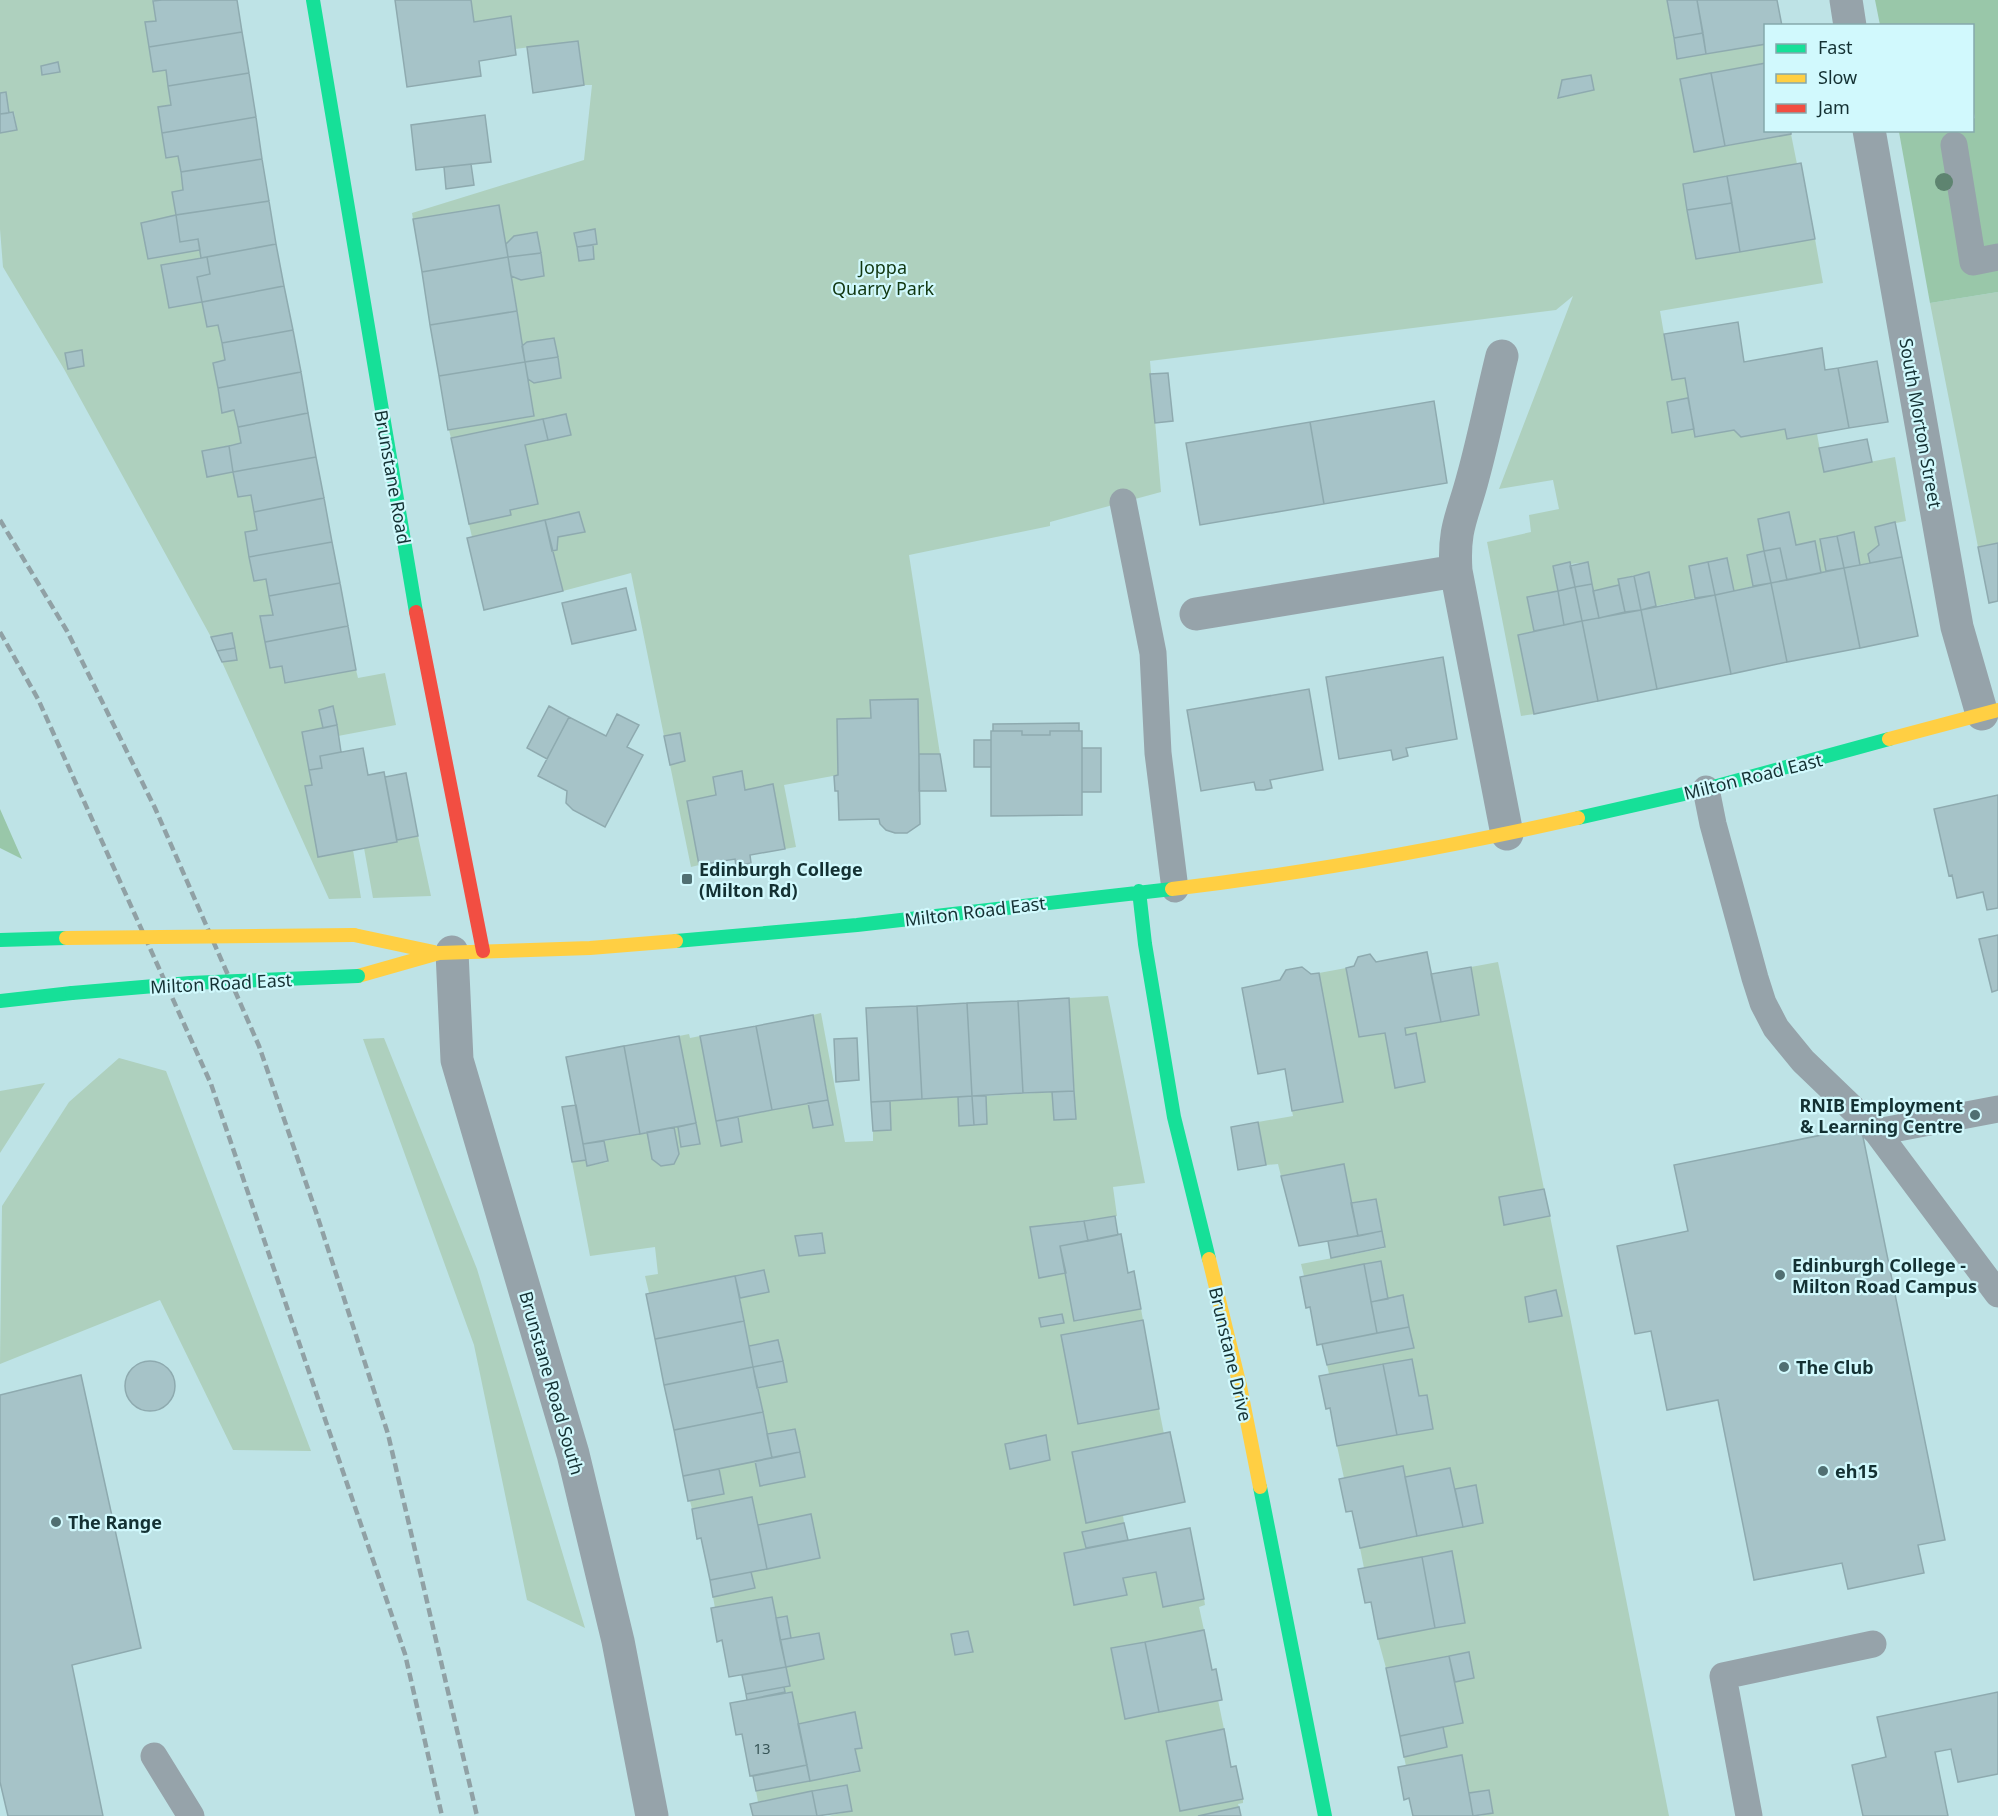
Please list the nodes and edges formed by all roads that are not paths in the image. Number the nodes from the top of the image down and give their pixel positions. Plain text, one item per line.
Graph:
1 (313, 0) edge
2 (1846, 0) edge
3 (1850, 24) edge
4 (1869, 132) edge
5 (1954, 145) dead end
6 (1998, 257) edge
7 (1502, 356) dead end
8 (1123, 502) dead end
9 (1456, 571) junction
10 (1196, 614) dead end
11 (1990, 712) edge
12 (1706, 789) junction
13 (1507, 834) junction
14 (1175, 889) junction
15 (1139, 891) junction
16 (0, 940) edge
17 (458, 952) junction
18 (0, 1001) edge
19 (1998, 1108) edge
20 (1877, 1132) junction
21 (1998, 1294) edge
22 (1873, 1644) dead end
23 (154, 1756) dead end
24 (191, 1816) edge
25 (652, 1816) edge
26 (1325, 1816) edge
27 (1749, 1816) edge

1 - 17 main road, Brunstane Road
2 - 3 street
4 - 11 street, South Morton Street
5 - 6 lane
7 - 9 street
8 - 14 lane
9 - 10 street
9 - 13 street
11 - 12 main road, Milton Road East
12 - 13 main road, Milton Road East
12 - 20 lane
13 - 14 main road, Milton Road East
14 - 15 main road, Milton Road East
15 - 17 main road, Milton Road East
15 - 26 main road, Brunstane Drive
16 - 17 main road, Milton Road East, bridge
17 - 18 main road, Milton Road East, bridge
17 - 25 street, Brunstane Road South
19 - 20 lane
20 - 21 lane
22 - 27 lane
23 - 24 lane

